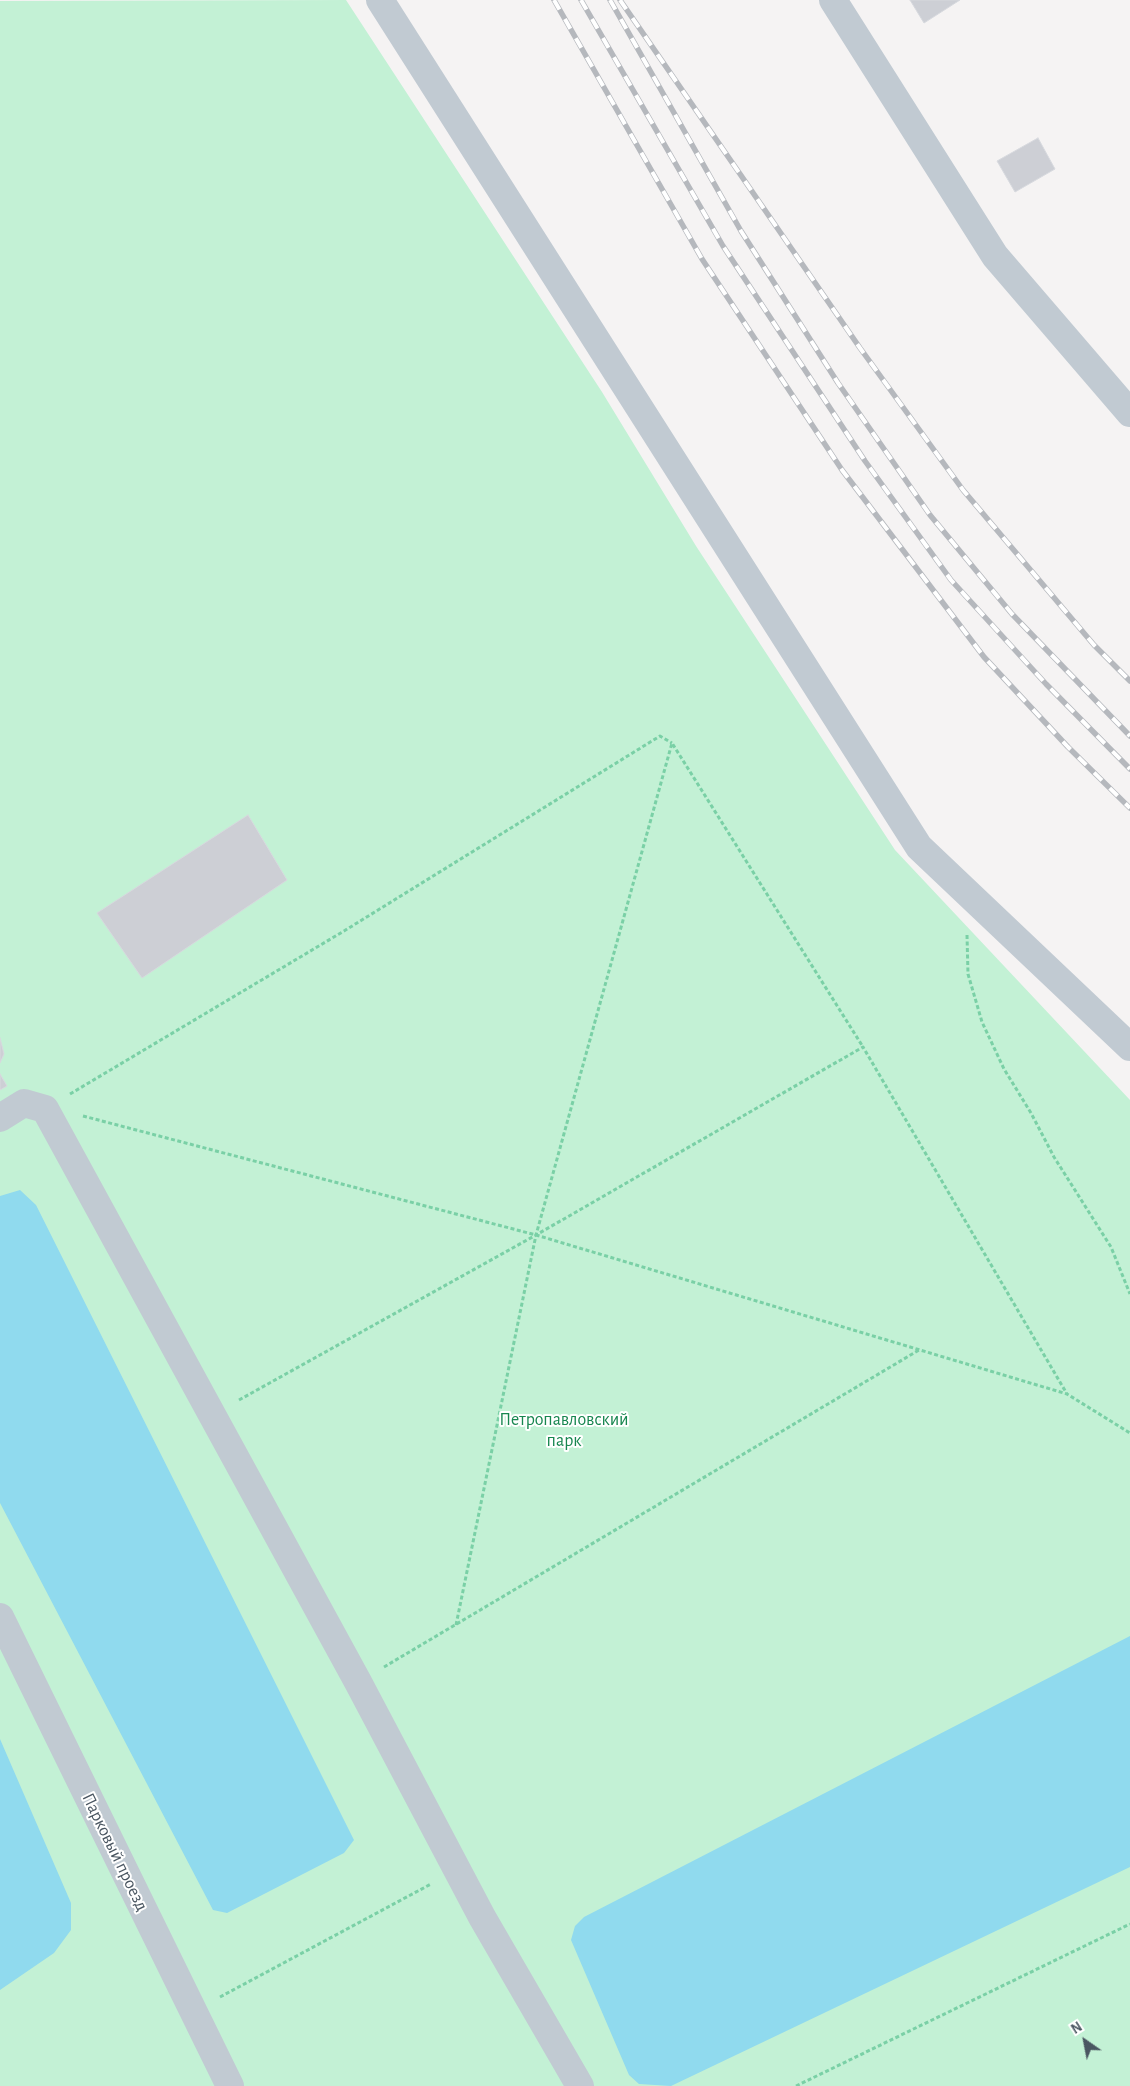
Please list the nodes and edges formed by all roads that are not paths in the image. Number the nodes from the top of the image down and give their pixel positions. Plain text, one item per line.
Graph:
1 (380, 0) edge
2 (833, 0) edge
3 (1130, 414) edge
4 (1130, 1047) edge
5 (0, 1118) edge
6 (0, 1618) edge
7 (230, 2086) edge
8 (580, 2086) edge

1 - 4 street
2 - 3 street
5 - 8 street
6 - 7 street, Парковый проезд

